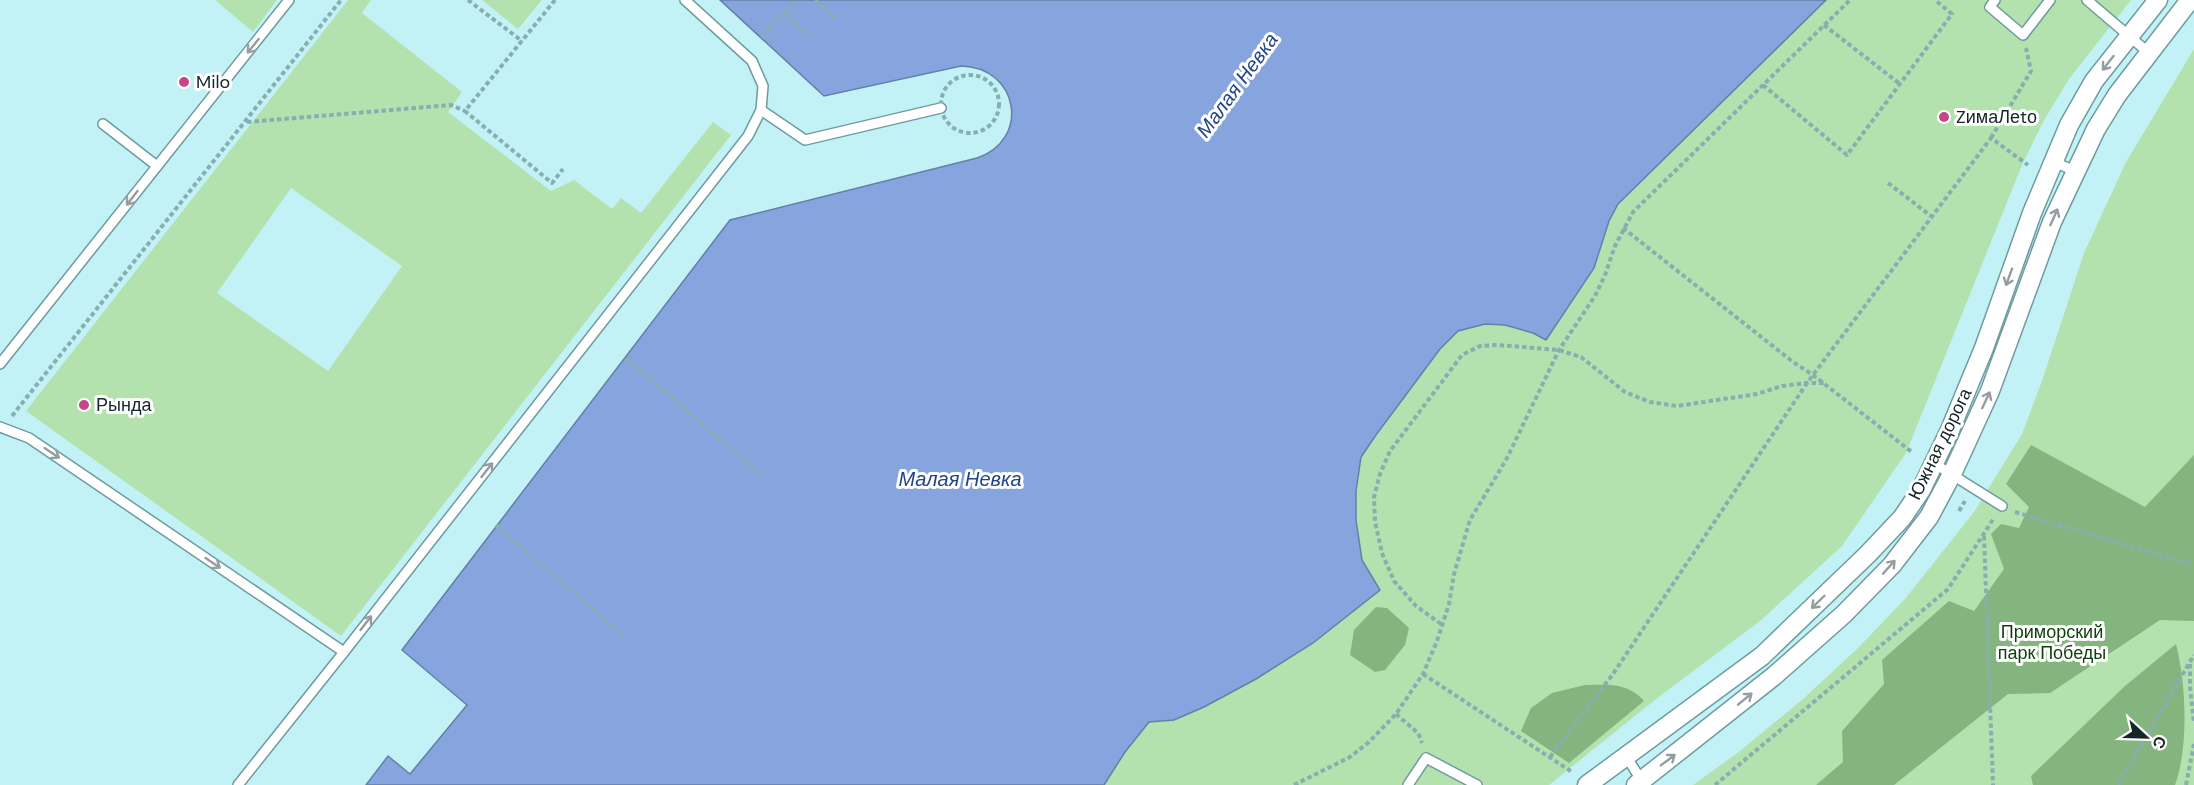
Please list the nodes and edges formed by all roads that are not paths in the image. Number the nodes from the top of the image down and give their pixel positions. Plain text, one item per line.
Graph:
1 (290, 0) edge
2 (685, 0) edge
3 (1995, 0) edge
4 (2050, 0) edge
5 (2087, 0) edge
6 (2158, 0) edge
7 (2190, 0) edge
8 (2129, 36) junction
9 (2149, 53) junction
10 (941, 108) road end
11 (761, 110) junction
12 (103, 124) dead end
13 (2054, 162) junction
14 (157, 166) junction
15 (2075, 171) junction
16 (0, 364) edge
17 (1, 428) edge
18 (1935, 464) junction
19 (1952, 474) junction
20 (2002, 506) road end
21 (344, 652) junction
22 (1626, 756) junction
23 (1641, 783) edge
24 (238, 785) edge
25 (1408, 785) edge
26 (1477, 785) edge
27 (1587, 785) edge

1 -> 14 lane
2 - 11 lane
3 - 4 lane
5 - 8 lane
6 - 8 street, Южная дорога
7 - 9 street, Южная дорога
8 - 9 lane
8 -> 13 street, Южная дорога
9 - 15 street, Южная дорога
10 - 11 lane
21 -> 11 lane
12 - 14 lane
13 - 15 lane
13 -> 18 street, Южная дорога
14 -> 16 lane
19 -> 15 street, Южная дорога
17 -> 21 lane
18 - 19 lane
18 -> 22 street, Южная дорога
19 - 20 lane
23 -> 19 street, Южная дорога
21 - 24 lane
22 - 23 lane
22 - 27 street, Южная дорога
25 - 26 lane

